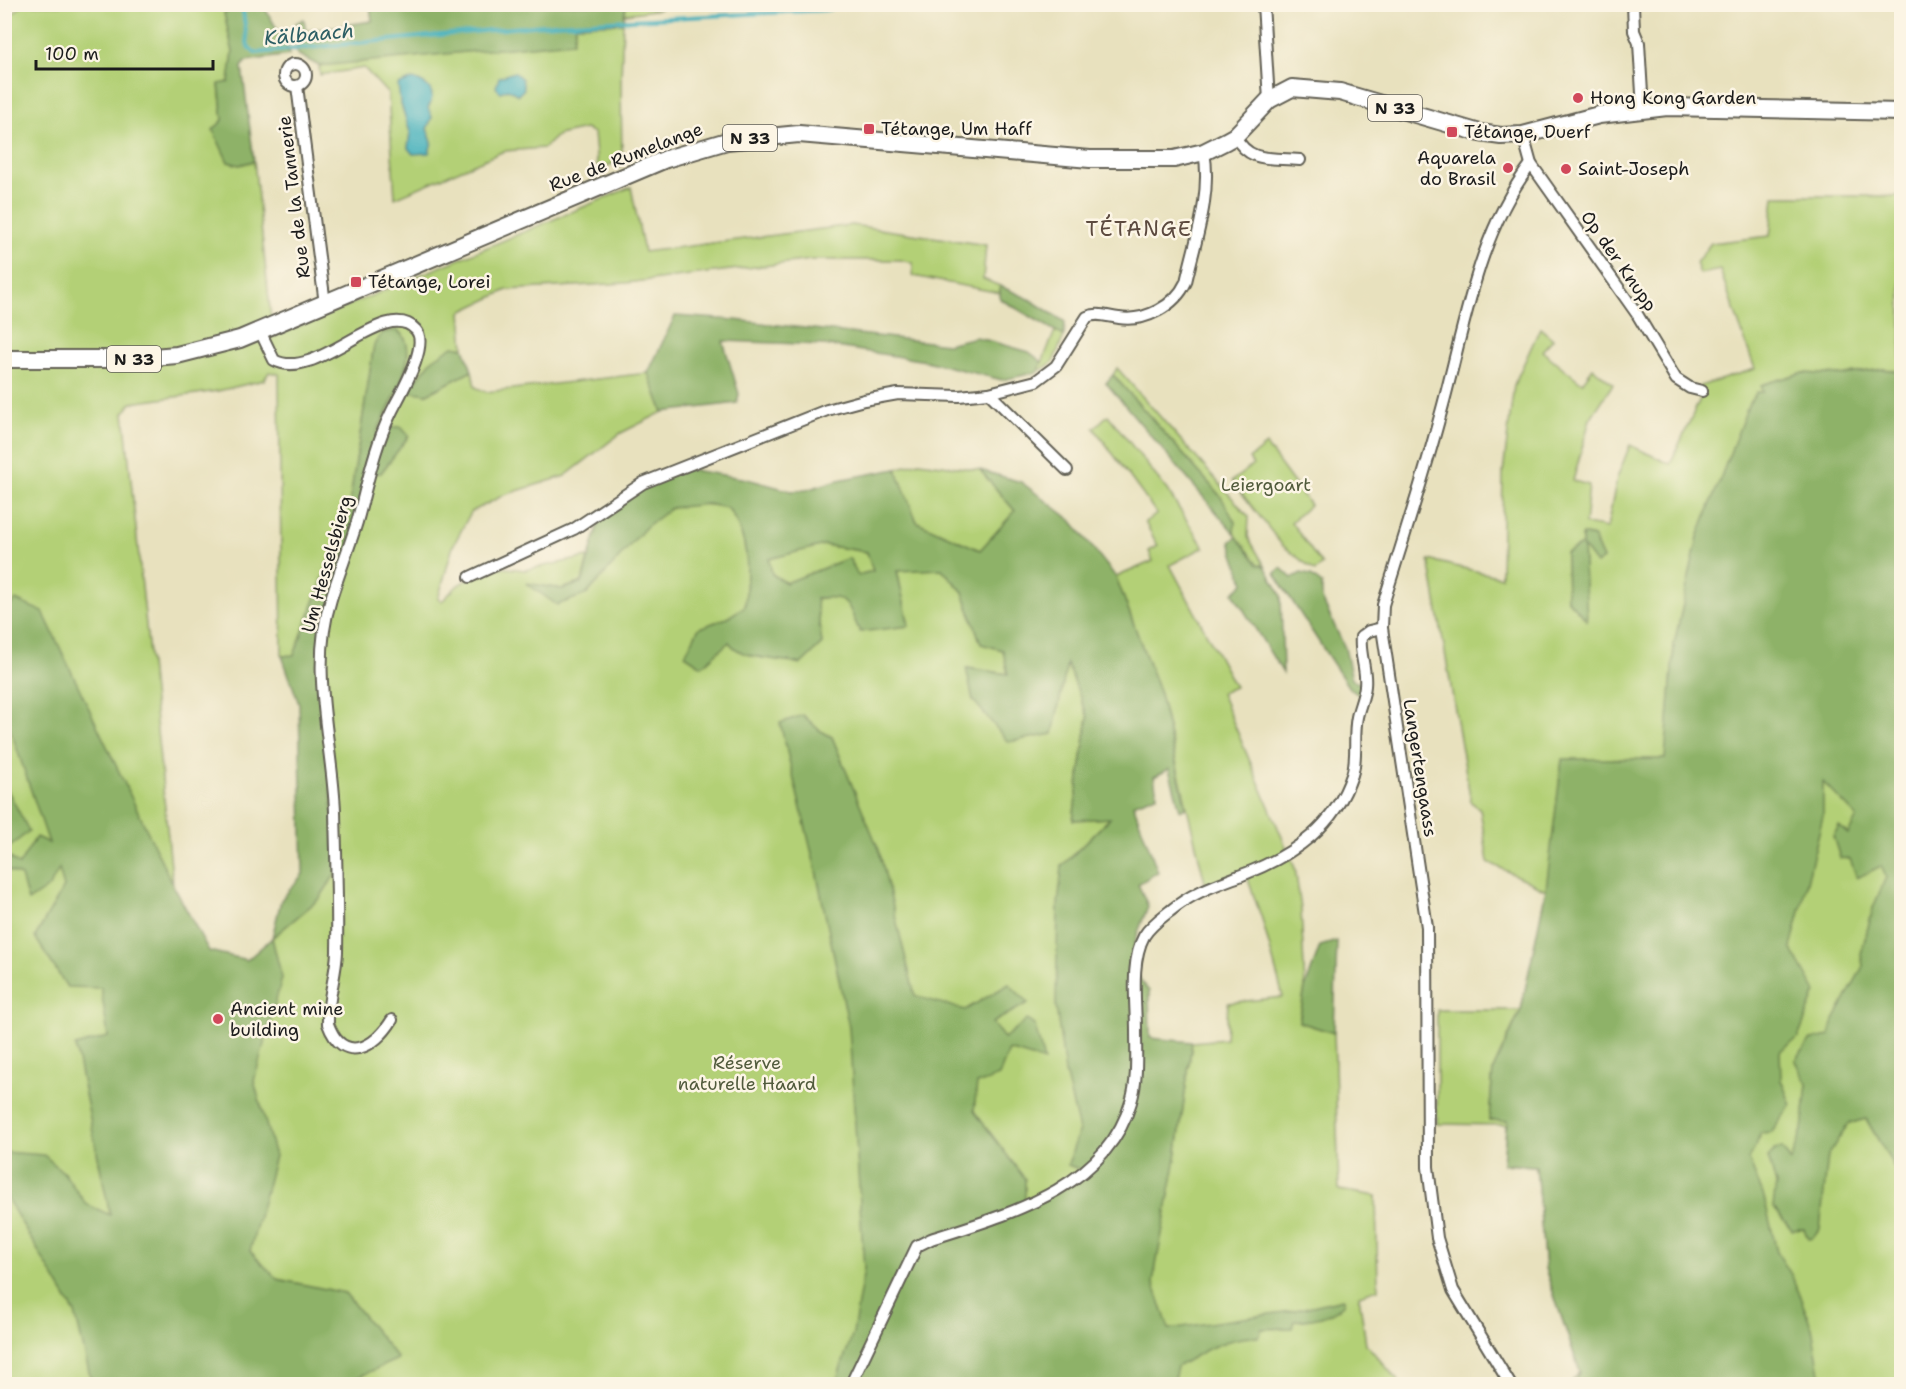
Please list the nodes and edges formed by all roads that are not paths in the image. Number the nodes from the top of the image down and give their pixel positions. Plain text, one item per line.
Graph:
1 (1263, 4) edge
2 (1633, 4) edge
3 (297, 86) dead end
4 (1269, 100) junction
5 (1643, 110) junction
6 (1902, 112) edge
7 (1523, 135) junction
8 (1235, 136) junction
9 (1204, 152) junction
10 (1300, 160) dead end
11 (1531, 164) junction
12 (325, 304) junction
13 (260, 331) junction
14 (4, 358) edge
15 (1702, 391) dead end
16 (989, 393) junction
17 (1067, 470) dead end
18 (470, 577) dead end
19 (1382, 628) junction
20 (392, 1020) dead end
21 (851, 1384) edge
22 (1510, 1384) edge

1 - 4 street
2 - 5 street
3 - 12 street, Rue de la Tannerie
4 - 7 main road, N 33
4 - 8 main road, Rue de Rumelange / N 33
5 - 6 main road, N 33
5 - 7 main road, N 33
7 - 11 street, Op der Knupp
8 - 9 main road, Rue de Rumelange / N 33
8 - 10 street
9 - 12 main road, Rue de Rumelange / N 33
9 - 16 street
11 - 15 street, Op der Knupp
11 - 19 street, Langertengaass
12 - 13 main road, Rue de Rumelange / N 33
13 - 14 main road, Rue de Rumelange / N 33
13 - 20 street, Um Hesselsbierg
16 - 17 street
16 - 18 street
19 - 21 street
19 - 22 street, Langertengaass

